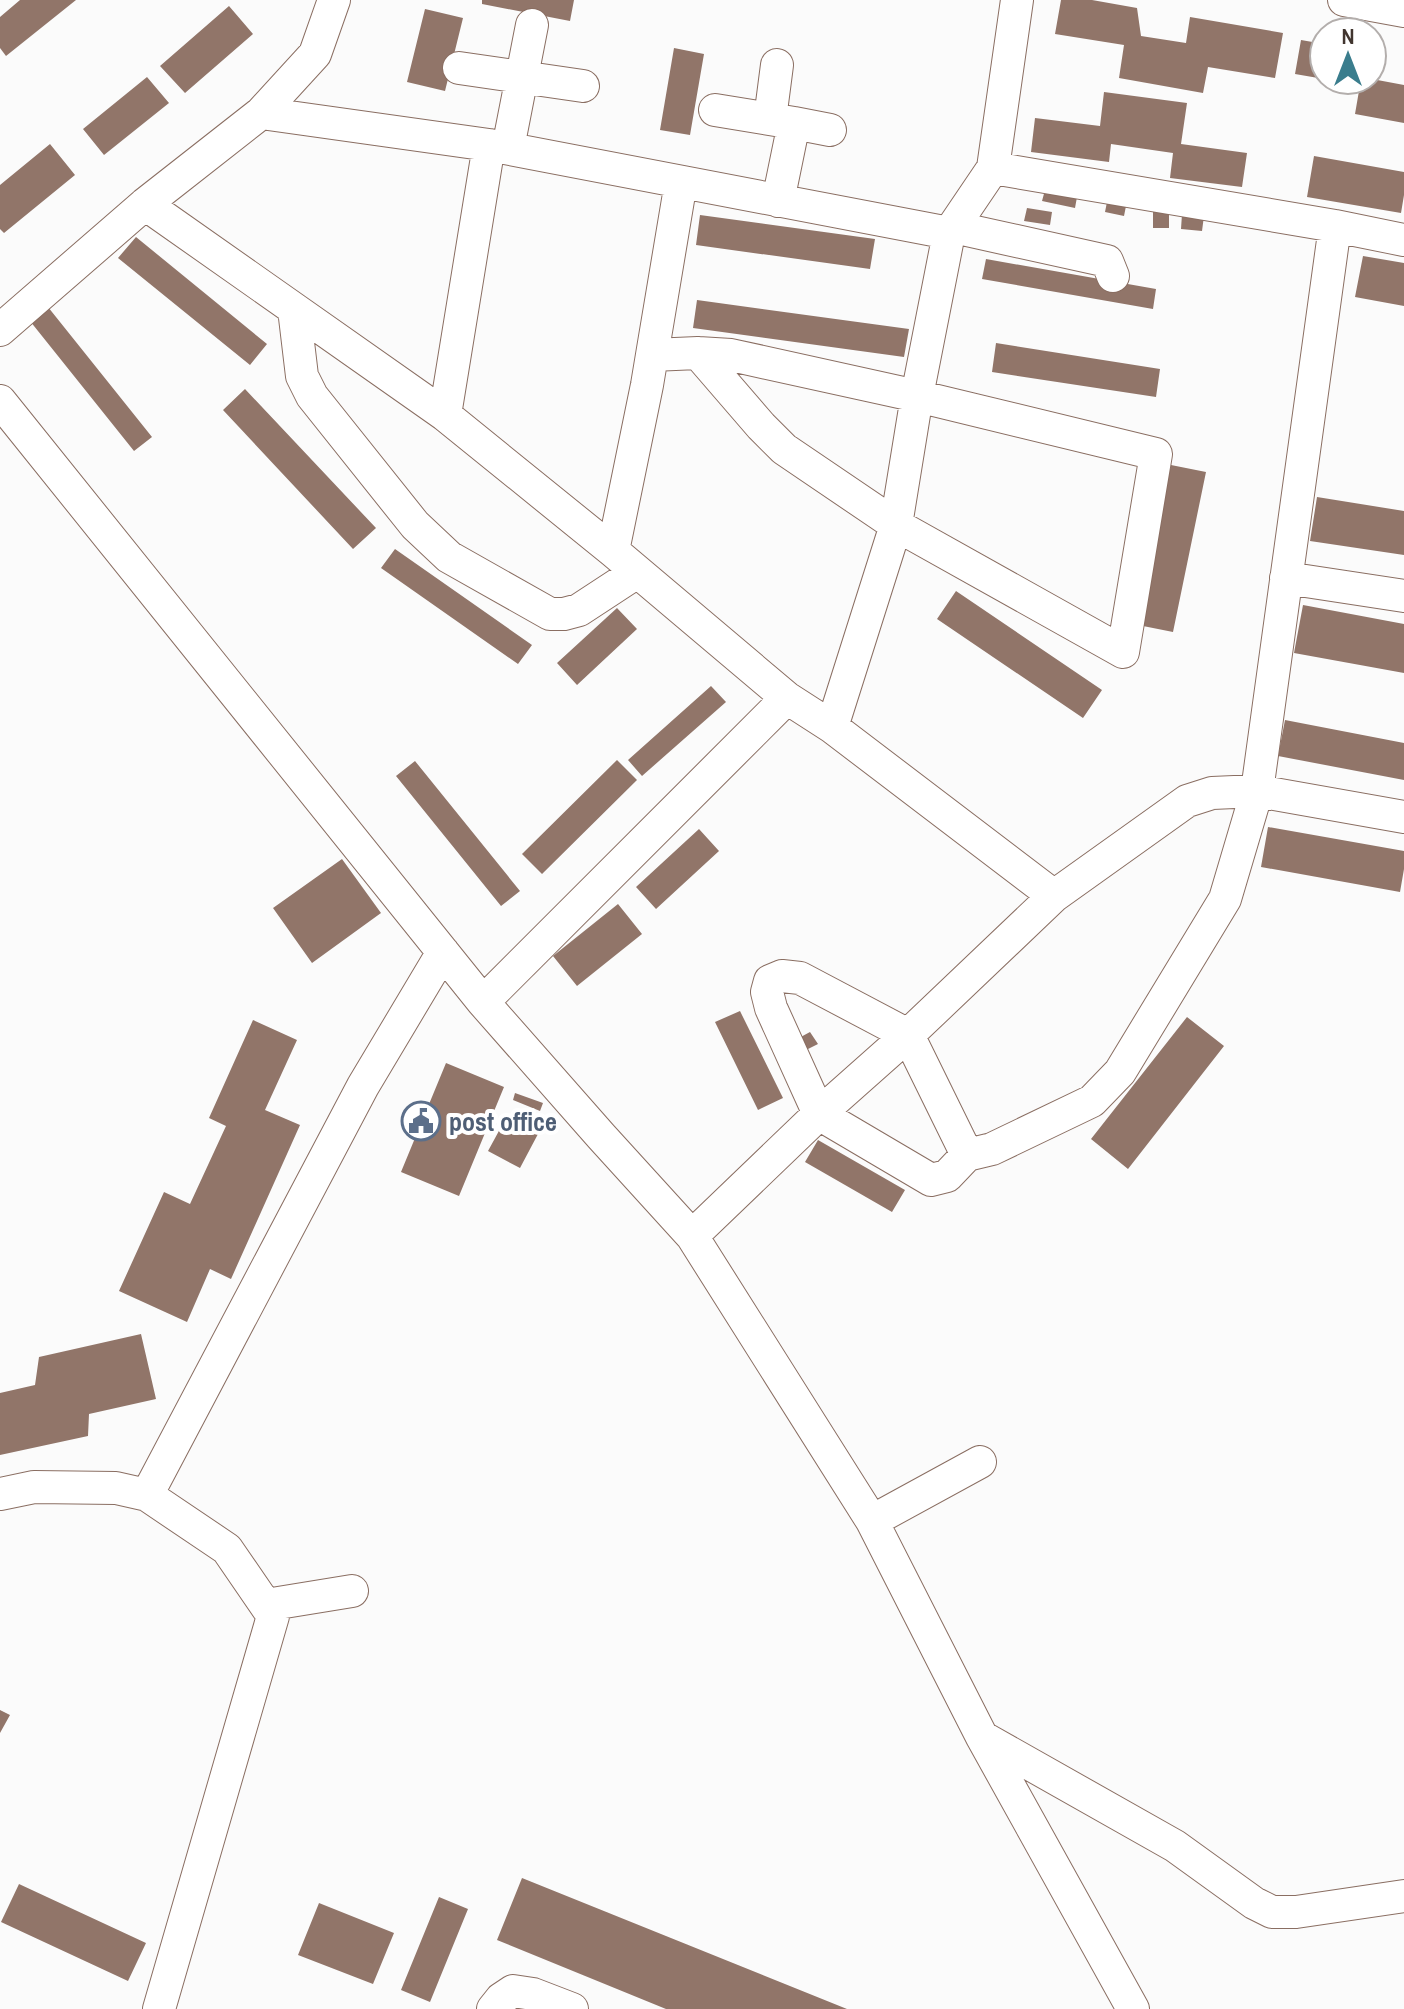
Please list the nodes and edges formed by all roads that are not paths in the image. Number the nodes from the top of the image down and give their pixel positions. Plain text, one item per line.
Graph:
1 (334, 0) edge
2 (1017, 0) edge
3 (1344, 0) edge
4 (1404, 11) edge
5 (532, 25) dead end
6 (777, 65) dead end
7 (459, 68) dead end
8 (522, 78) junction
9 (583, 86) dead end
10 (715, 110) dead end
11 (261, 113) junction
12 (782, 121) junction
13 (830, 130) dead end
14 (499, 147) junction
15 (993, 168) junction
16 (681, 182) junction
17 (778, 201) junction
18 (145, 204) junction
19 (1335, 226) junction
20 (951, 230) junction
21 (1404, 240) edge
22 (1113, 276) dead end
23 (294, 309) junction
24 (0, 330) edge
25 (698, 353) junction
26 (652, 355) junction
27 (917, 396) junction
28 (0, 401) edge
29 (445, 415) junction
30 (896, 525) junction
31 (613, 551) junction
32 (637, 572) junction
33 (1286, 578) junction
34 (1404, 596) edge
35 (787, 698) junction
36 (832, 727) junction
37 (1257, 791) junction
38 (1404, 817) edge
39 (1054, 896) junction
40 (443, 952) junction
41 (483, 1002) junction
42 (908, 1035) junction
43 (819, 1114) junction
44 (967, 1155) junction
45 (692, 1236) junction
46 (980, 1462) dead end
47 (0, 1494) edge
48 (147, 1495) junction
49 (872, 1521) junction
50 (352, 1591) dead end
51 (266, 1605) junction
52 (982, 1737) junction
53 (1404, 1896) edge
54 (159, 2009) edge
55 (493, 2009) edge
56 (572, 2009) edge
57 (1133, 2009) edge

1 - 11 lane
2 - 15 lane
3 - 4 lane
5 - 8 lane
6 - 12 lane
7 - 8 lane
8 - 9 lane
8 - 14 lane
10 - 12 lane
11 - 14 lane
11 - 18 lane
12 - 13 lane
12 - 17 lane
14 - 16 lane
14 - 29 lane
15 - 19 lane
15 - 20 lane
16 - 17 lane
16 - 26 lane
17 - 20 lane
18 - 23 lane
18 - 24 lane
19 - 21 lane
19 - 33 lane
20 - 22 lane
20 - 27 lane
23 - 29 lane
23 - 32 lane
25 - 26 lane
25 - 27 lane
25 - 30 lane
26 - 31 lane
27 - 30 lane
27 - 30 lane
28 - 40 lane
29 - 31 lane
30 - 36 lane
31 - 32 lane
32 - 35 lane
33 - 34 lane
33 - 37 lane
35 - 36 lane
35 - 41 lane
36 - 39 lane
37 - 38 lane
37 - 39 lane
37 - 44 lane
39 - 42 lane
40 - 41 lane
40 - 48 lane
41 - 45 lane
42 - 43 lane
42 - 43 lane
42 - 44 lane
43 - 44 lane
43 - 45 lane
45 - 49 lane
46 - 49 lane
47 - 48 lane
48 - 51 lane
49 - 52 lane
50 - 51 lane
51 - 54 lane
52 - 53 lane
52 - 57 lane
55 - 56 lane

